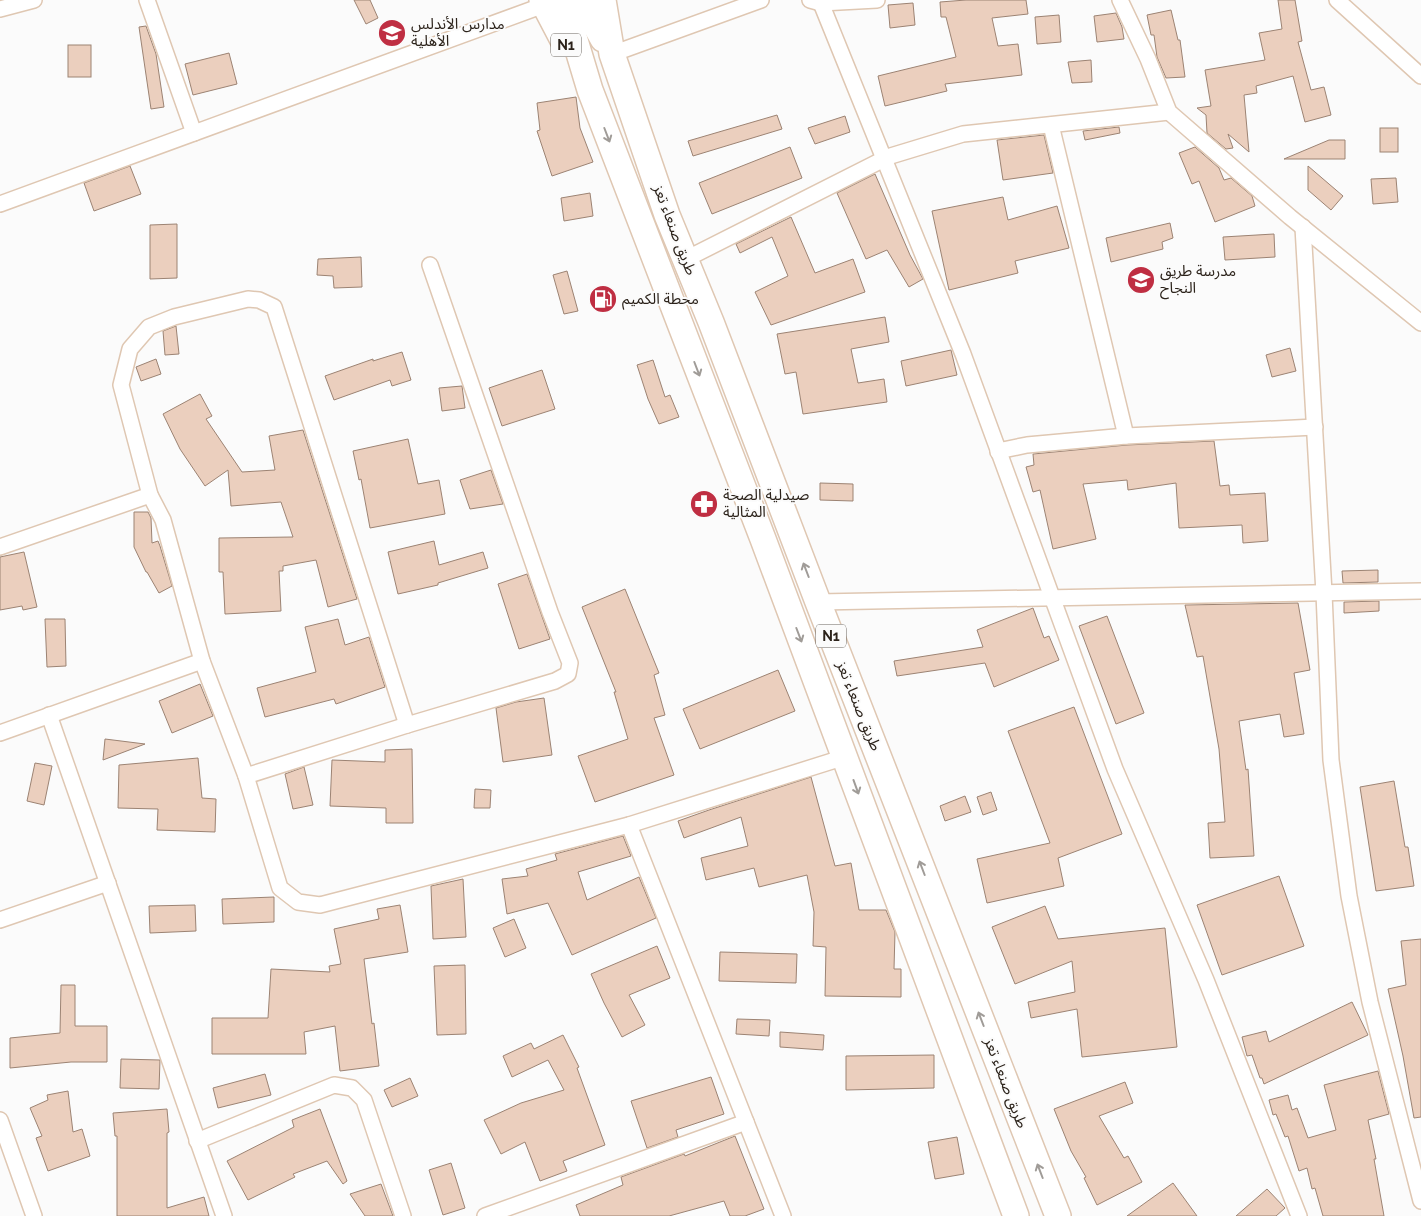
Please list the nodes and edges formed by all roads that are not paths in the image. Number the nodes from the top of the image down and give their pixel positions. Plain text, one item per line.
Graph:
1 (34, 0) edge
2 (147, 0) edge
3 (581, 0) edge
4 (603, 0) edge
5 (761, 0) edge
6 (877, 0) edge
7 (1120, 0) edge
8 (1337, 0) edge
9 (550, 2) edge
10 (816, 2) edge
11 (0, 9) edge
12 (612, 54) junction
13 (1421, 76) edge
14 (1169, 112) junction
15 (1050, 125) junction
16 (194, 133) junction
17 (884, 158) junction
18 (0, 204) edge
19 (1303, 227) junction
20 (686, 259) junction
21 (430, 265) dead end
22 (711, 322) junction
23 (1421, 323) edge
24 (682, 332) junction
25 (1314, 427) junction
26 (1126, 436) junction
27 (998, 451) junction
28 (150, 495) junction
29 (0, 546) edge
30 (1421, 591) edge
31 (1324, 593) junction
32 (1052, 598) junction
33 (818, 602) junction
34 (202, 662) junction
35 (50, 716) junction
36 (407, 725) junction
37 (0, 733) edge
38 (845, 757) junction
39 (246, 776) junction
40 (629, 825) junction
41 (108, 883) junction
42 (0, 920) edge
43 (0, 1120) edge
44 (746, 1122) junction
45 (197, 1141) junction
46 (1421, 1201) edge
47 (34, 1216) edge
48 (224, 1216) edge
49 (403, 1216) edge
50 (485, 1216) edge
51 (783, 1216) edge
52 (1016, 1216) edge
53 (1058, 1216) edge
54 (1299, 1216) edge

1 - 11 street
2 - 16 street
3 - 12 highway, طريق صنعاء تعز / N1
4 - 12 highway, طريق صنعاء تعز / N1
5 - 12 street
6 - 10 street
7 - 14 street
8 - 13 street
9 - 16 street
9 -> 24 highway, طريق صنعاء تعز / N1
10 - 17 street
12 - 20 highway, طريق صنعاء تعز / N1
14 - 15 street
14 - 19 street
15 - 17 street
15 - 26 street
16 - 18 street
17 - 20 street
17 - 27 street
19 - 23 street
19 - 25 street
20 - 22 highway, طريق صنعاء تعز / N1
21 - 36 street
22 - 24 highway
33 -> 22 highway, طريق صنعاء تعز / N1
24 -> 38 highway, طريق صنعاء تعز / N1
25 - 26 street
25 - 31 street
26 - 27 street
27 - 32 street
28 - 29 street
28 - 34 street
28 - 36 street
30 - 31 street
31 - 32 street
31 - 46 street
32 - 33 street
32 - 54 street
53 -> 33 highway, طريق صنعاء تعز / N1
34 - 35 street
34 - 39 street
35 - 37 street
35 - 41 street
36 - 39 street
38 - 40 street
38 -> 52 highway, طريق صنعاء تعز / N1
39 - 40 street
40 - 44 street
41 - 42 street
41 - 45 street
43 - 47 street
44 - 50 street
44 - 51 street
45 - 48 street
45 - 49 street

